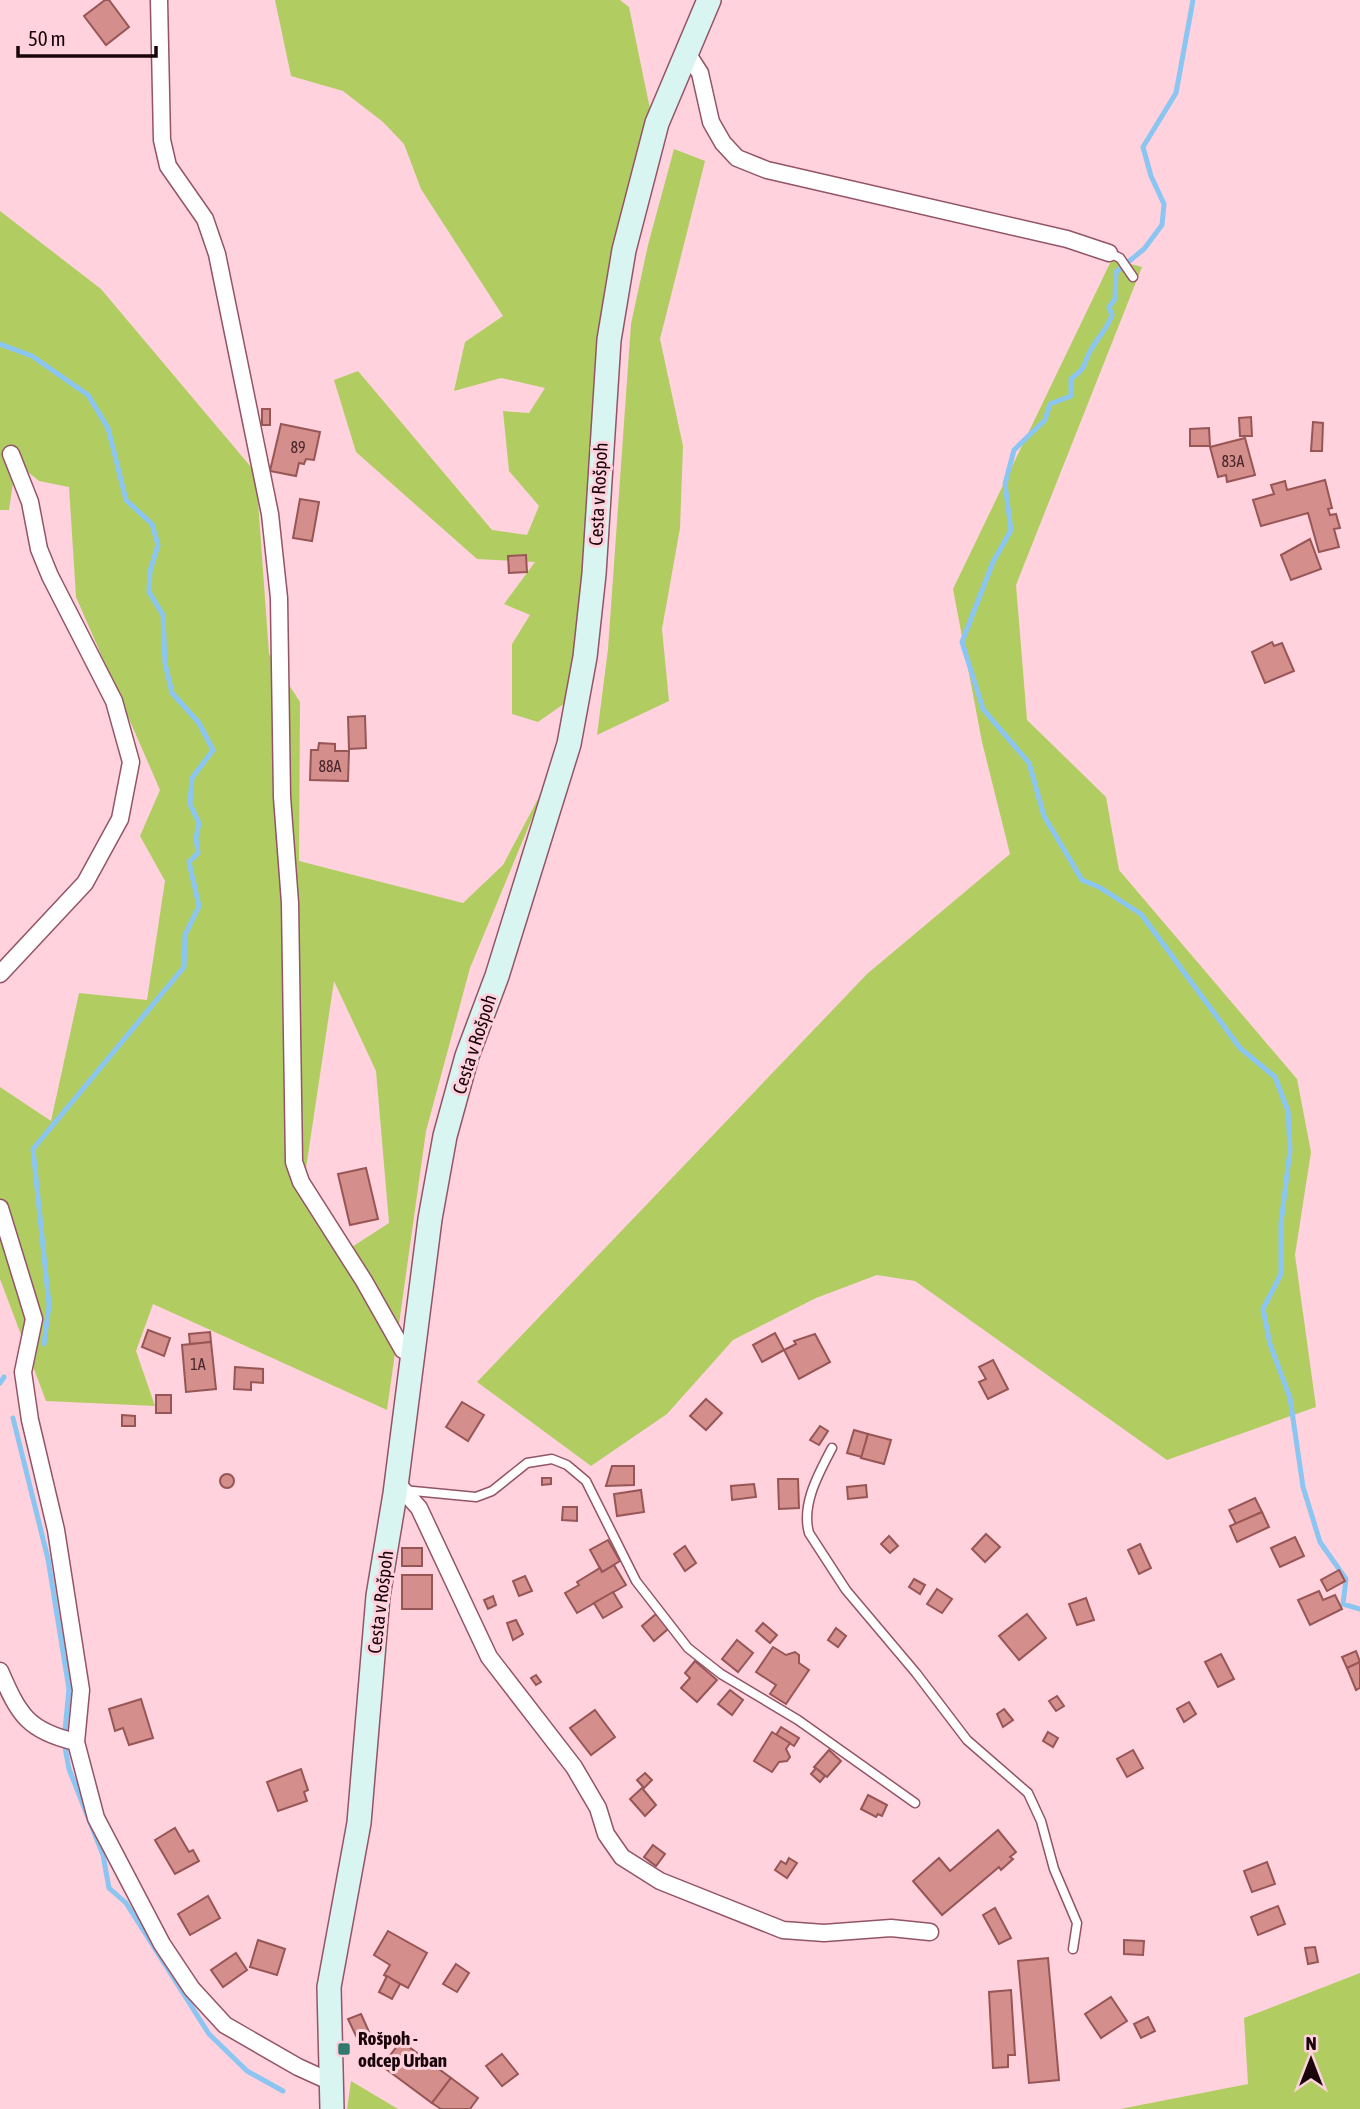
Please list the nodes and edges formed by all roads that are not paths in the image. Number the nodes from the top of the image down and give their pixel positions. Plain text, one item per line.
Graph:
1 (159, 0) edge
2 (709, 0) edge
3 (687, 53) junction
4 (1109, 253) joint
5 (1133, 277) dead end
6 (11, 454) dead end
7 (0, 974) edge
8 (0, 1208) edge
9 (411, 1353) junction
10 (832, 1448) dead end
11 (400, 1486) junction
12 (0, 1671) edge
13 (76, 1742) junction
14 (915, 1803) dead end
15 (930, 1933) dead end
16 (1073, 1949) dead end
17 (331, 2082) junction
18 (332, 2109) edge

1 - 9 street
2 - 3 street, Cesta v Rošpoh
3 - 4 street
3 - 9 street, Cesta v Rošpoh
4 - 5 lane
6 - 7 street
8 - 13 street
9 - 11 street, Cesta v Rošpoh
10 - 16 lane
11 - 14 lane
11 - 15 street
11 - 17 street, Cesta v Rošpoh
12 - 13 street
13 - 17 street
17 - 18 street, Cesta v Rošpoh

